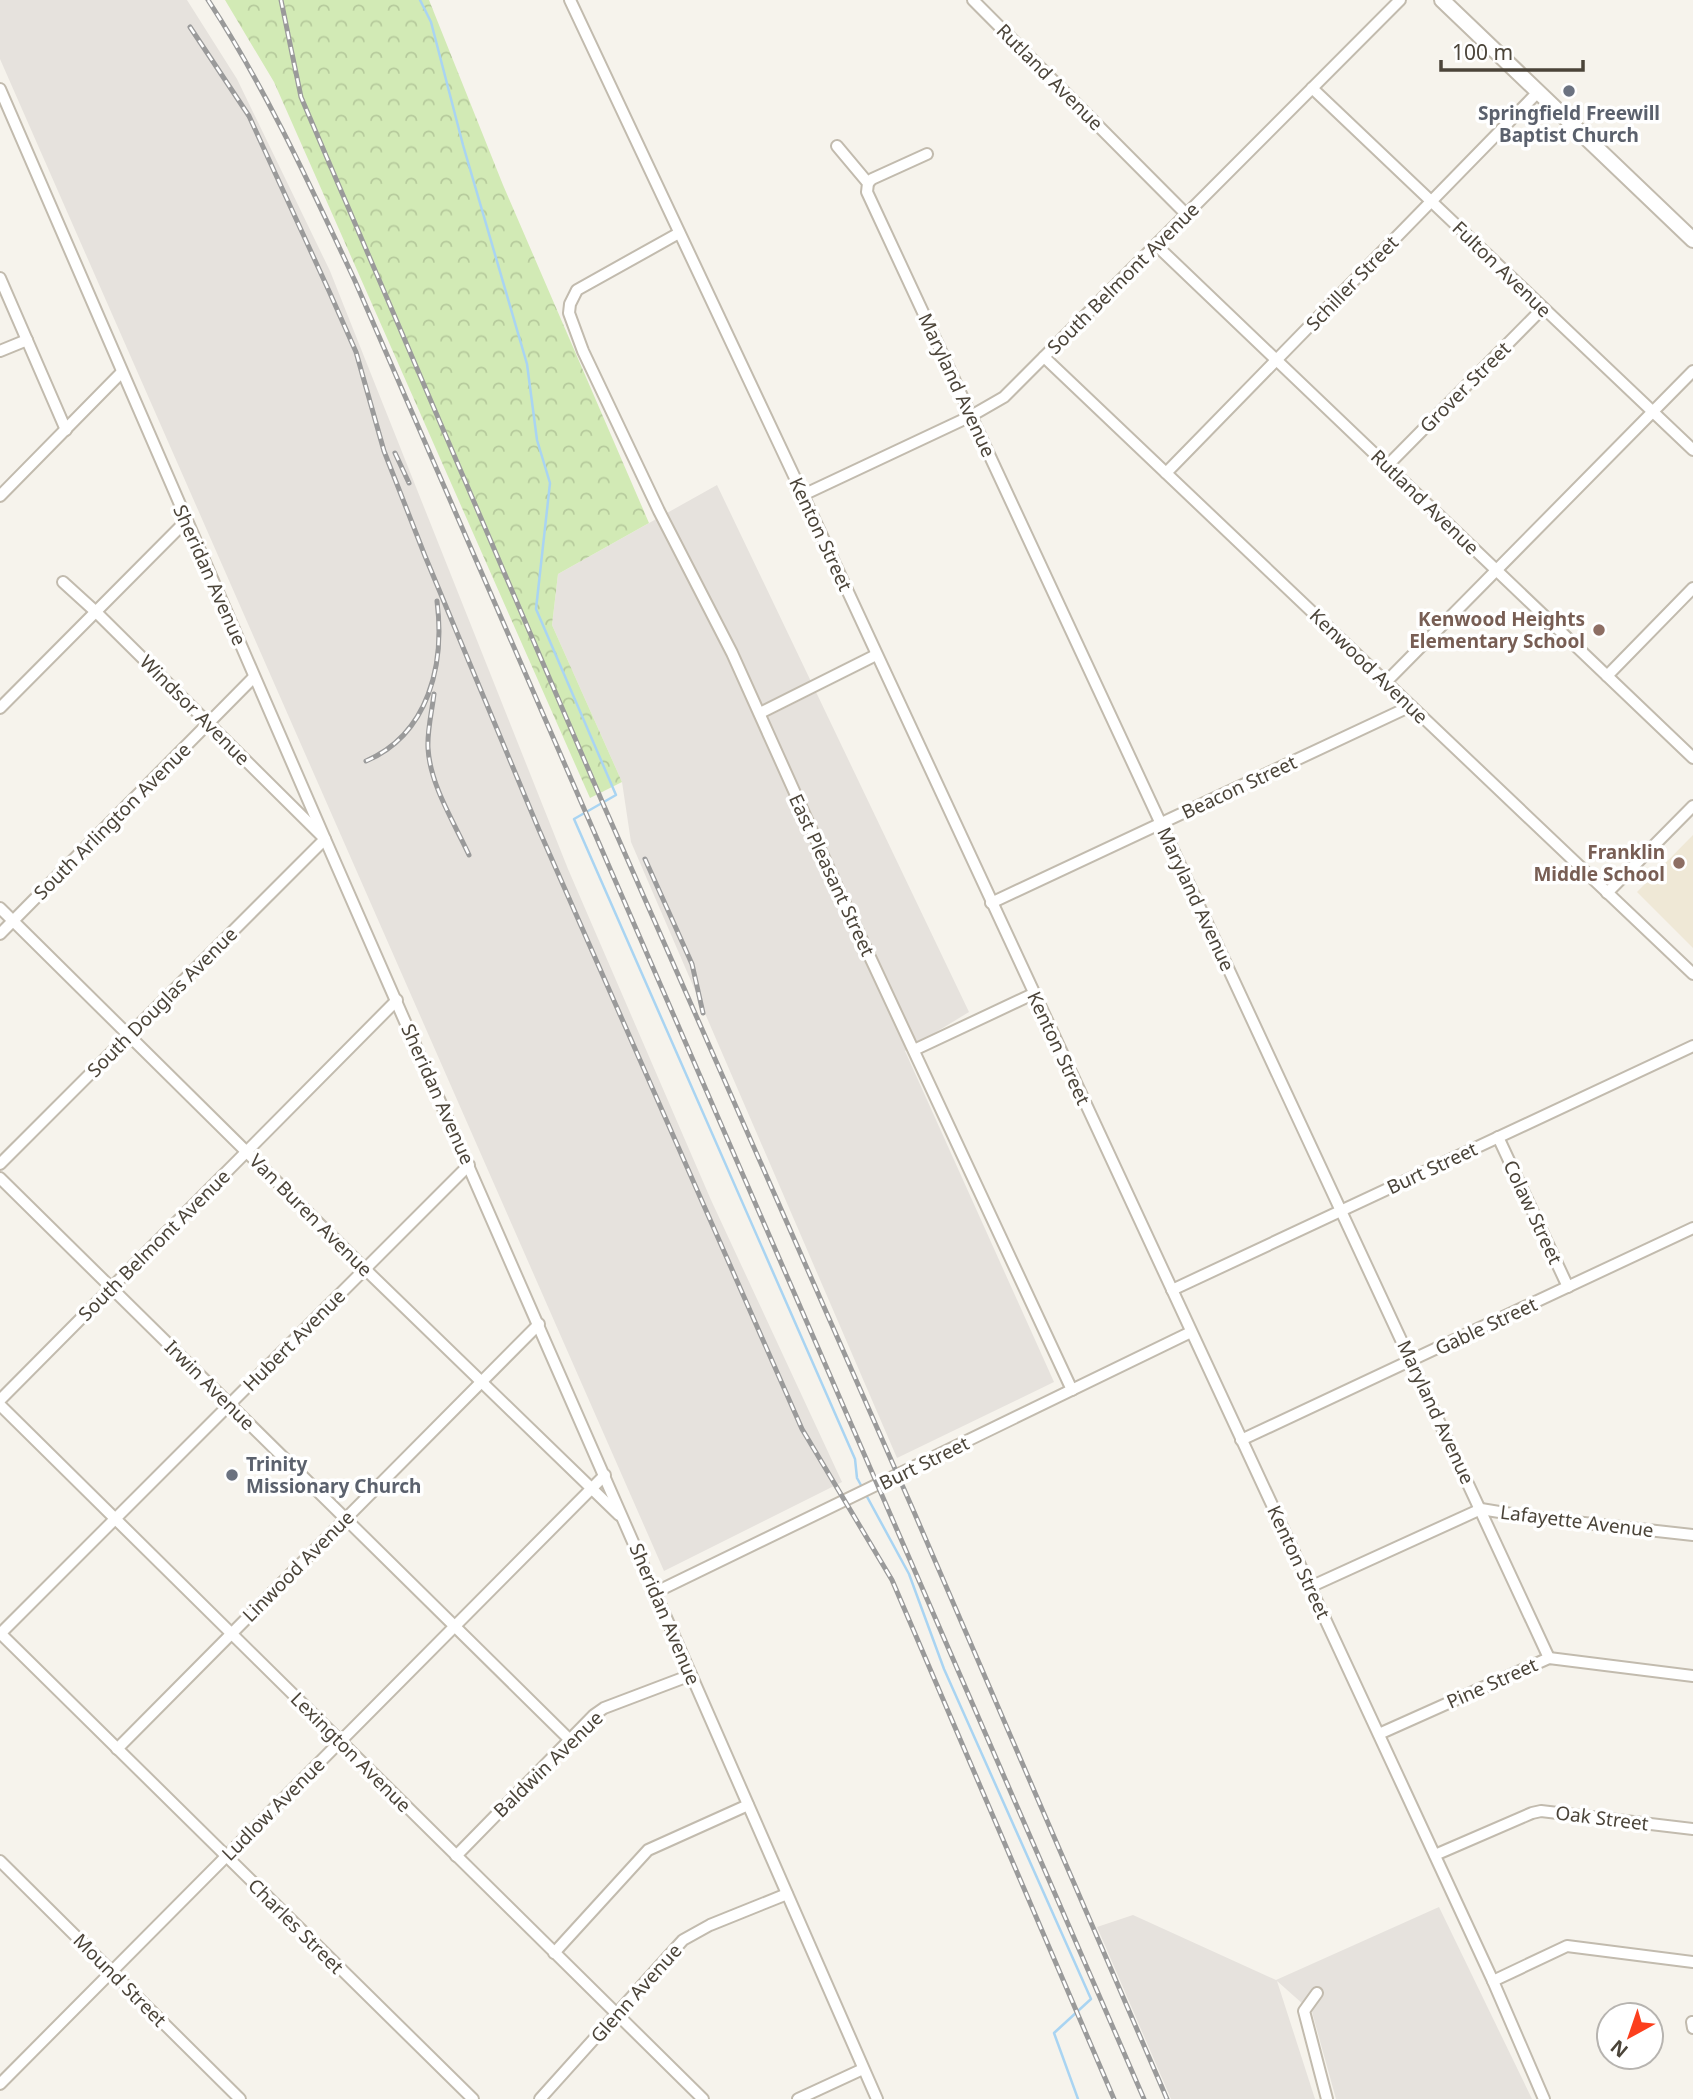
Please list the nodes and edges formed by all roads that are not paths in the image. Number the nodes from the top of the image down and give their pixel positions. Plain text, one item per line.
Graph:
1 (570, 0) edge
2 (973, 0) edge
3 (1400, 0) edge
4 (1442, 0) edge
5 (1312, 88) junction
6 (0, 89) edge
7 (1538, 92) junction
8 (837, 146) dead end
9 (926, 154) dead end
10 (869, 183) junction
11 (1431, 202) junction
12 (1186, 214) junction
13 (679, 233) junction
14 (1693, 240) edge
15 (1156, 245) junction
16 (0, 278) edge
17 (1544, 308) junction
18 (27, 340) junction
19 (0, 351) edge
20 (1044, 357) junction
21 (1276, 360) junction
22 (1693, 371) edge
23 (122, 372) junction
24 (1653, 412) junction
25 (971, 416) junction
26 (66, 430) junction
27 (1693, 450) edge
28 (1387, 466) junction
29 (1166, 473) junction
30 (803, 495) junction
31 (0, 496) edge
32 (186, 521) junction
33 (1497, 570) junction
34 (63, 582) dead end
35 (1693, 588) edge
36 (96, 612) junction
37 (876, 655) junction
38 (1607, 676) junction
39 (254, 677) junction
40 (1386, 682) junction
41 (1411, 706) junction
42 (0, 708) edge
43 (760, 713) junction
44 (209, 723) junction
45 (1693, 758) edge
46 (1693, 806) edge
47 (1161, 824) junction
48 (325, 839) junction
49 (1607, 893) junction
50 (991, 903) junction
51 (0, 908) edge
52 (13, 921) junction
53 (0, 934) edge
54 (1693, 974) edge
55 (1033, 993) junction
56 (397, 1000) junction
57 (129, 1036) junction
58 (1693, 1046) edge
59 (914, 1050) junction
60 (1498, 1137) junction
61 (247, 1152) junction
62 (0, 1164) edge
63 (468, 1165) junction
64 (0, 1178) edge
65 (1341, 1210) junction
66 (1693, 1228) edge
67 (365, 1269) junction
68 (1568, 1287) junction
69 (112, 1288) junction
70 (1172, 1290) junction
71 (539, 1324) junction
72 (1191, 1332) junction
73 (1412, 1361) junction
74 (481, 1382) junction
75 (1072, 1390) junction
76 (0, 1403) edge
77 (230, 1405) junction
78 (1241, 1440) junction
79 (605, 1475) junction
80 (591, 1489) junction
81 (1480, 1509) junction
82 (115, 1519) junction
83 (346, 1519) junction
84 (624, 1520) junction
85 (1693, 1535) edge
86 (1310, 1587) junction
87 (656, 1592) junction
88 (455, 1627) junction
89 (0, 1633) edge
90 (231, 1634) junction
91 (1549, 1658) junction
92 (691, 1675) junction
93 (1693, 1676) edge
94 (1379, 1734) junction
95 (570, 1740) junction
96 (340, 1742) junction
97 (117, 1749) junction
98 (748, 1805) junction
99 (1693, 1829) edge
100 (1435, 1855) junction
101 (456, 1856) junction
102 (226, 1857) junction
103 (0, 1861) edge
104 (787, 1894) junction
105 (554, 1953) junction
106 (1693, 1962) edge
107 (112, 1972) junction
108 (1493, 1982) junction
109 (1317, 1993) dead end
110 (616, 2014) junction
111 (863, 2068) junction
112 (0, 2084) edge
113 (240, 2099) edge
114 (473, 2099) edge
115 (540, 2099) edge
116 (703, 2099) edge
117 (798, 2099) edge
118 (877, 2099) edge
119 (1327, 2099) edge
120 (1544, 2099) edge

1 - 13 street, Kenton Street
2 - 12 street, Rutland Avenue
3 - 5 street, South Belmont Avenue
4 - 7 street
5 - 11 street, Fulton Avenue
5 - 12 street, South Belmont Avenue
6 - 23 street, Sheridan Avenue
7 - 11 street, Schiller Street
7 - 14 street
8 - 10 street, Maryland Avenue
9 - 10 street
10 - 25 street, Maryland Avenue
11 - 17 street, Fulton Avenue
11 - 21 street, Schiller Street
12 - 15 street, South Belmont Avenue
13 - 30 street, Kenton Street
13 - 43 street, East Pleasant Street
15 - 20 street, South Belmont Avenue
15 - 21 street, Rutland Avenue
16 - 18 street
17 - 24 street, Fulton Avenue
17 - 28 street, Grover Street
18 - 19 street
18 - 26 street
20 - 25 street, South Belmont Avenue
20 - 29 street, Kenwood Avenue
21 - 28 street, Rutland Avenue
21 - 29 street, Schiller Street
22 - 24 street
23 - 26 street
23 - 32 street, Sheridan Avenue
24 - 27 street, Fulton Avenue
24 - 33 street
25 - 30 street, South Belmont Avenue
25 - 47 street, Maryland Avenue
26 - 31 street
28 - 33 street, Rutland Avenue
29 - 40 street, Kenwood Avenue
30 - 37 street, Kenton Street
32 - 36 street
32 - 39 street, Sheridan Avenue
33 - 38 street, Rutland Avenue
33 - 40 street
34 - 36 street, Windsor Avenue
35 - 38 street
36 - 42 street
36 - 44 street, Windsor Avenue
37 - 43 street
37 - 50 street, Kenton Street
38 - 45 street, Rutland Avenue
39 - 44 street, South Arlington Avenue
39 - 48 street, Sheridan Avenue
40 - 41 street, Kenwood Avenue
41 - 47 street, Beacon Street
41 - 49 street, Kenwood Avenue
43 - 59 street, East Pleasant Street
44 - 48 street, Windsor Avenue
44 - 52 street, South Arlington Avenue
46 - 49 street
47 - 50 street, Beacon Street
47 - 65 street, Maryland Avenue
48 - 56 street, Sheridan Avenue
48 - 57 street, South Douglas Avenue
49 - 54 street, Kenwood Avenue
50 - 55 street, Kenton Street
51 - 52 street, Van Buren Avenue
52 - 53 street, South Arlington Avenue
52 - 57 street, Van Buren Avenue
55 - 59 street
55 - 70 street, Kenton Street
56 - 61 street, South Belmont Avenue
56 - 63 street, Sheridan Avenue
57 - 61 street, Van Buren Avenue
57 - 62 street, South Douglas Avenue
58 - 60 street, Burt Street
59 - 75 street, East Pleasant Street
60 - 65 street, Burt Street
60 - 68 street, Colaw Street
61 - 67 street, Van Buren Avenue
61 - 69 street, South Belmont Avenue
63 - 67 street, Hubert Avenue
63 - 71 street, Sheridan Avenue
64 - 69 street, Irwin Avenue
65 - 70 street, Burt Street
65 - 73 street, Maryland Avenue
66 - 68 street, Gable Street
67 - 74 street, Van Buren Avenue
67 - 77 street, Hubert Avenue
68 - 73 street, Gable Street
69 - 76 street, South Belmont Avenue
69 - 77 street, Irwin Avenue
70 - 72 street, Kenton Street
71 - 74 street, Linwood Avenue
71 - 79 street, Sheridan Avenue
72 - 75 street, Burt Street
72 - 78 street, Kenton Street
73 - 78 street, Gable Street
73 - 81 street, Maryland Avenue
74 - 80 street, Van Buren Avenue
74 - 83 street, Linwood Avenue
75 - 87 street, Burt Street
76 - 82 street, Lexington Avenue
77 - 82 street, Hubert Avenue
77 - 83 street, Irwin Avenue
78 - 86 street, Kenton Street
79 - 80 street, Ludlow Avenue
79 - 84 street, Sheridan Avenue
80 - 84 street, Van Buren Avenue
80 - 88 street, Ludlow Avenue
81 - 85 street, Lafayette Avenue
81 - 86 street, Lafayette Avenue
81 - 91 street, Maryland Avenue
82 - 89 street, Hubert Avenue
82 - 90 street, Lexington Avenue
83 - 88 street, Irwin Avenue
83 - 90 street, Linwood Avenue
84 - 87 street, Sheridan Avenue
86 - 94 street, Kenton Street
87 - 92 street, Sheridan Avenue
88 - 95 street, Irwin Avenue
88 - 96 street, Ludlow Avenue
89 - 97 street, Charles Street
90 - 96 street, Lexington Avenue
90 - 97 street, Linwood Avenue
91 - 93 street, Pine Street
91 - 94 street, Pine Street
92 - 95 street, Baldwin Avenue
92 - 98 street, Sheridan Avenue
94 - 100 street, Kenton Street
95 - 101 street, Baldwin Avenue
96 - 101 street, Lexington Avenue
96 - 102 street, Ludlow Avenue
97 - 102 street, Charles Street
98 - 104 street, Sheridan Avenue
98 - 105 street
99 - 100 street, Oak Street
100 - 108 street, Kenton Street
101 - 105 street, Lexington Avenue
102 - 107 street, Ludlow Avenue
102 - 114 street, Charles Street
103 - 107 street, Mound Street
104 - 110 street, Glenn Avenue
104 - 111 street, Sheridan Avenue
105 - 110 street, Lexington Avenue
106 - 108 street
107 - 112 street, Ludlow Avenue
107 - 113 street, Mound Street
108 - 120 street, Kenton Street
109 - 119 street
110 - 115 street, Glenn Avenue
110 - 116 street, Lexington Avenue
111 - 117 street
111 - 118 street, Sheridan Avenue

